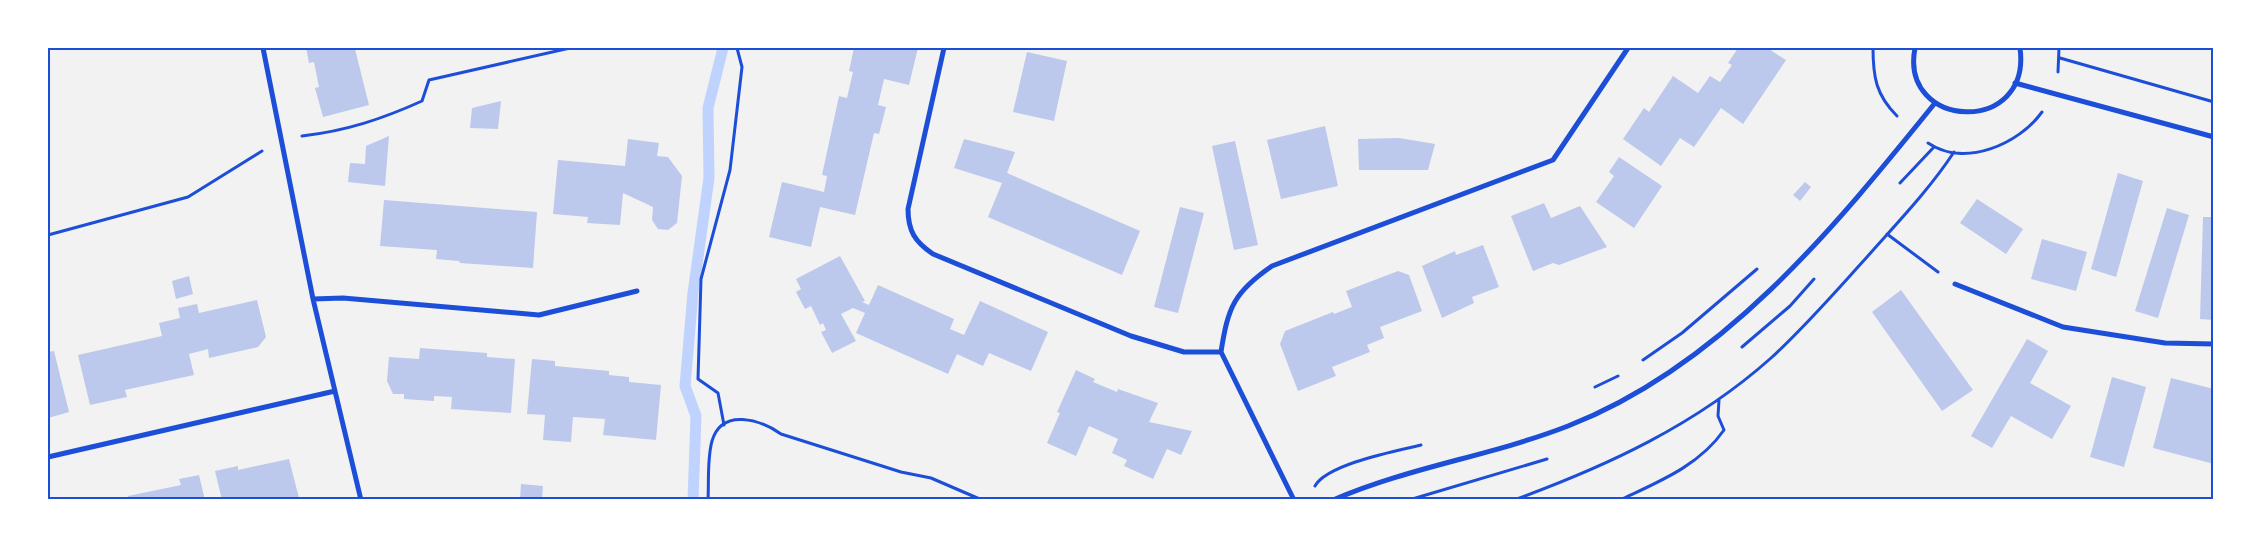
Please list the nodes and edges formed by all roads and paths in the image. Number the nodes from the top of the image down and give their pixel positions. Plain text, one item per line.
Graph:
1 (263, 48) edge
2 (570, 48) edge
3 (737, 48) edge
4 (944, 48) edge
5 (1628, 48) edge
6 (1873, 48) edge
7 (1915, 48) edge
8 (2020, 48) edge
9 (2060, 58) dead end
10 (2015, 83) junction
11 (2052, 93) junction
12 (1935, 102) junction
13 (2214, 102) edge
14 (1912, 132) junction
15 (2214, 137) edge
16 (283, 139) junction
17 (1954, 152) junction
18 (1887, 234) junction
19 (48, 235) edge
20 (1762, 265) dead end
21 (1955, 284) joint
22 (637, 292) dead end
23 (313, 299) junction
24 (2214, 344) edge
25 (1221, 352) junction
26 (1642, 360) dead end
27 (1627, 372) dead end
28 (1592, 388) dead end
29 (335, 391) junction
30 (1719, 400) junction
31 (724, 425) junction
32 (1430, 443) dead end
33 (48, 458) edge
34 (1311, 493) dead end
35 (360, 500) edge
36 (708, 500) edge
37 (982, 500) edge
38 (1294, 500) edge
39 (1333, 500) edge
40 (1514, 500) edge
41 (1620, 500) edge

1 - 16 street
2 - 16 path
3 - 31 path
4 - 25 street
5 - 25 street
6 - 14 path
7 - 12 street
8 - 10 street
9 - 13 path
10 - 11 street
10 - 12 street
11 - 15 street
11 - 17 path
12 - 14 street
14 - 17 path
14 - 39 street
16 - 19 path
16 - 23 street
17 - 18 path
18 - 21 path
18 - 30 path
20 - 26 path
21 - 24 street
22 - 23 street
23 - 29 street
25 - 38 street
27 - 28 path
29 - 33 street
29 - 35 street
30 - 40 path
30 - 41 path
31 - 36 path
31 - 37 path
32 - 34 path

